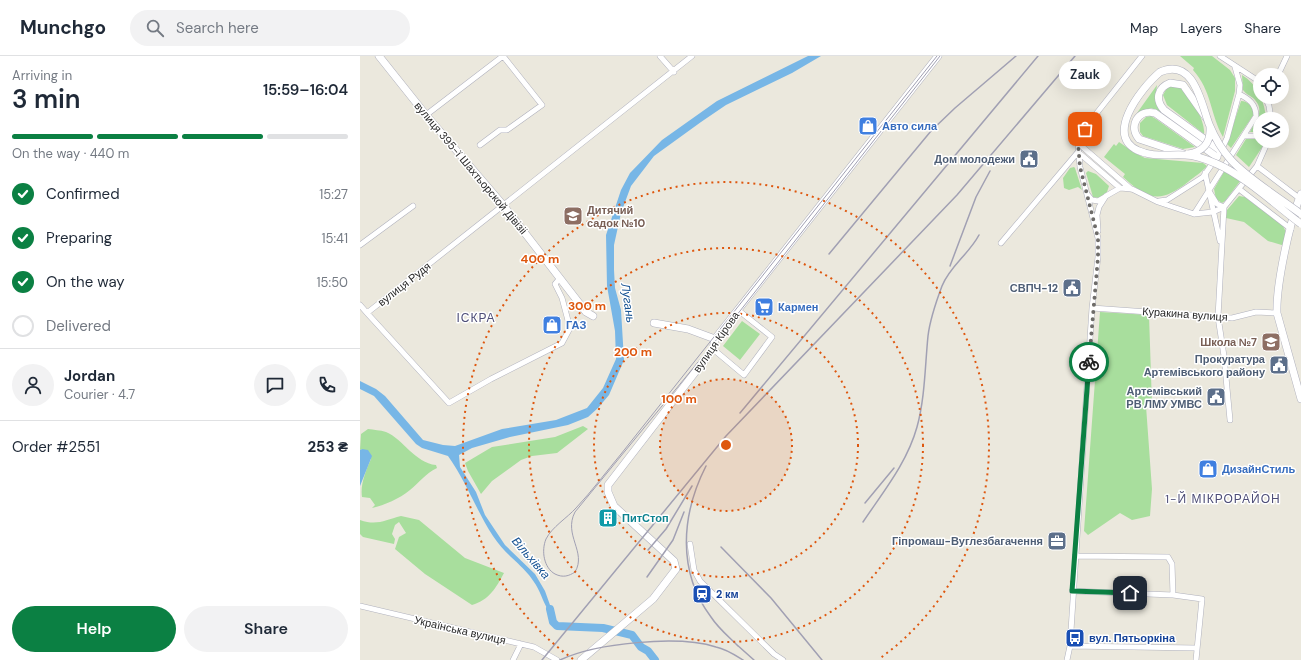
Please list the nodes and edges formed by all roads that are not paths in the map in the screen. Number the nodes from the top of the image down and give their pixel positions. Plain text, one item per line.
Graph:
1 (380, 56) edge
2 (503, 56) edge
3 (660, 56) edge
4 (692, 56) edge
5 (938, 56) edge
6 (1142, 56) edge
7 (1220, 56) edge
8 (1288, 56) edge
9 (1235, 67) junction
10 (1282, 68) edge
11 (674, 72) junction
12 (1253, 78) edge
13 (1239, 94) junction
14 (1162, 113) junction
15 (426, 115) junction
16 (1209, 123) junction
17 (1245, 136) junction
18 (1253, 136) edge
19 (1078, 143) junction
20 (480, 145) dead end
21 (1265, 148) edge
22 (1078, 152) junction
23 (1186, 154) junction
24 (1219, 154) junction
25 (1257, 166) junction
26 (1205, 173) junction
27 (1120, 188) junction
28 (1132, 189) junction
29 (1239, 189) junction
30 (1209, 191) junction
31 (1086, 194) junction
32 (1106, 196) junction
33 (1300, 196) edge
34 (1158, 202) junction
35 (413, 206) dead end
36 (504, 206) junction
37 (1224, 207) junction
38 (1213, 212) junction
39 (1194, 214) junction
40 (1301, 214) edge
41 (1301, 224) edge
42 (1291, 229) junction
43 (1098, 238) junction
44 (1001, 243) dead end
45 (360, 245) edge
46 (1221, 246) junction
47 (560, 278) junction
48 (360, 305) edge
49 (1092, 308) junction
50 (738, 310) junction
51 (367, 313) junction
52 (1277, 313) junction
53 (593, 316) dead end
54 (1218, 317) junction
55 (654, 323) dead end
56 (715, 339) junction
57 (713, 350) junction
58 (1301, 399) edge
59 (1230, 420) dead end
60 (690, 544) dead end
61 (1075, 556) junction
62 (1072, 591) junction
63 (1173, 595) junction
64 (360, 606) edge
65 (521, 644) junction
66 (1070, 646) junction
67 (1196, 648) junction
68 (513, 660) edge
69 (557, 660) edge
70 (581, 660) edge
71 (783, 660) edge
72 (1067, 660) edge
73 (1196, 660) edge

1 - 15 street, вулиця 395-ї Шахтьорской Дівізіі
2 - 15 street
2 - 20 street
3 - 11 street
4 - 11 street, вулиця Рудя
5 - 50 street, вулиця Кірова
6 - 19 street
7 - 9 street
8 - 10 street
9 - 12 street
9 - 13 street
11 - 36 street, вулиця Рудя
13 - 17 street
13 - 24 street
14 - 16 street, bridge
14 - 23 street
14 - 24 street
15 - 36 street, вулиця 395-ї Шахтьорской Дівізіі
16 - 23 street, bridge
16 - 23 street, bridge
16 - 40 street, bridge
17 - 18 street
17 - 30 street
19 - 22 street
19 - 28 street
21 - 25 street
22 - 27 street
22 - 31 street
22 - 44 street
23 - 41 street, bridge
24 - 26 street
25 - 29 street
25 - 33 street
26 - 30 street
26 - 34 street
27 - 28 street
27 - 32 street
28 - 34 street
29 - 37 street
29 - 42 street
30 - 37 street
30 - 38 street
30 - 39 street
31 - 32 street
31 - 43 street
32 - 43 street
33 - 42 street
34 - 39 street
35 - 45 street
36 - 47 street, вулиця 395-ї Шахтьорской Дівізіі
36 - 51 street, вулиця Рудя
37 - 38 street
37 - 46 street
38 - 39 street
38 - 46 street
42 - 52 street
43 - 49 street
46 - 54 street
47 - 51 street, вулиця Рудя
47 - 53 street, вулиця 395-ї Шахтьорской Дівізіі
48 - 51 street
49 - 54 street, Куракина вулиця
49 - 61 street
50 - 56 street, вулиця Кірова
50 - 57 street
52 - 54 street, Куракина вулиця
52 - 58 street
54 - 59 street
55 - 56 street
56 - 57 street, вулиця Кірова
57 - 70 street, вулиця Кірова
60 - 71 street
61 - 62 street
61 - 63 street
62 - 63 street
62 - 66 street
63 - 67 street
64 - 65 street, Українська вулиця
65 - 68 street
65 - 69 street, Українська вулиця
66 - 67 street
66 - 72 street
67 - 73 street

